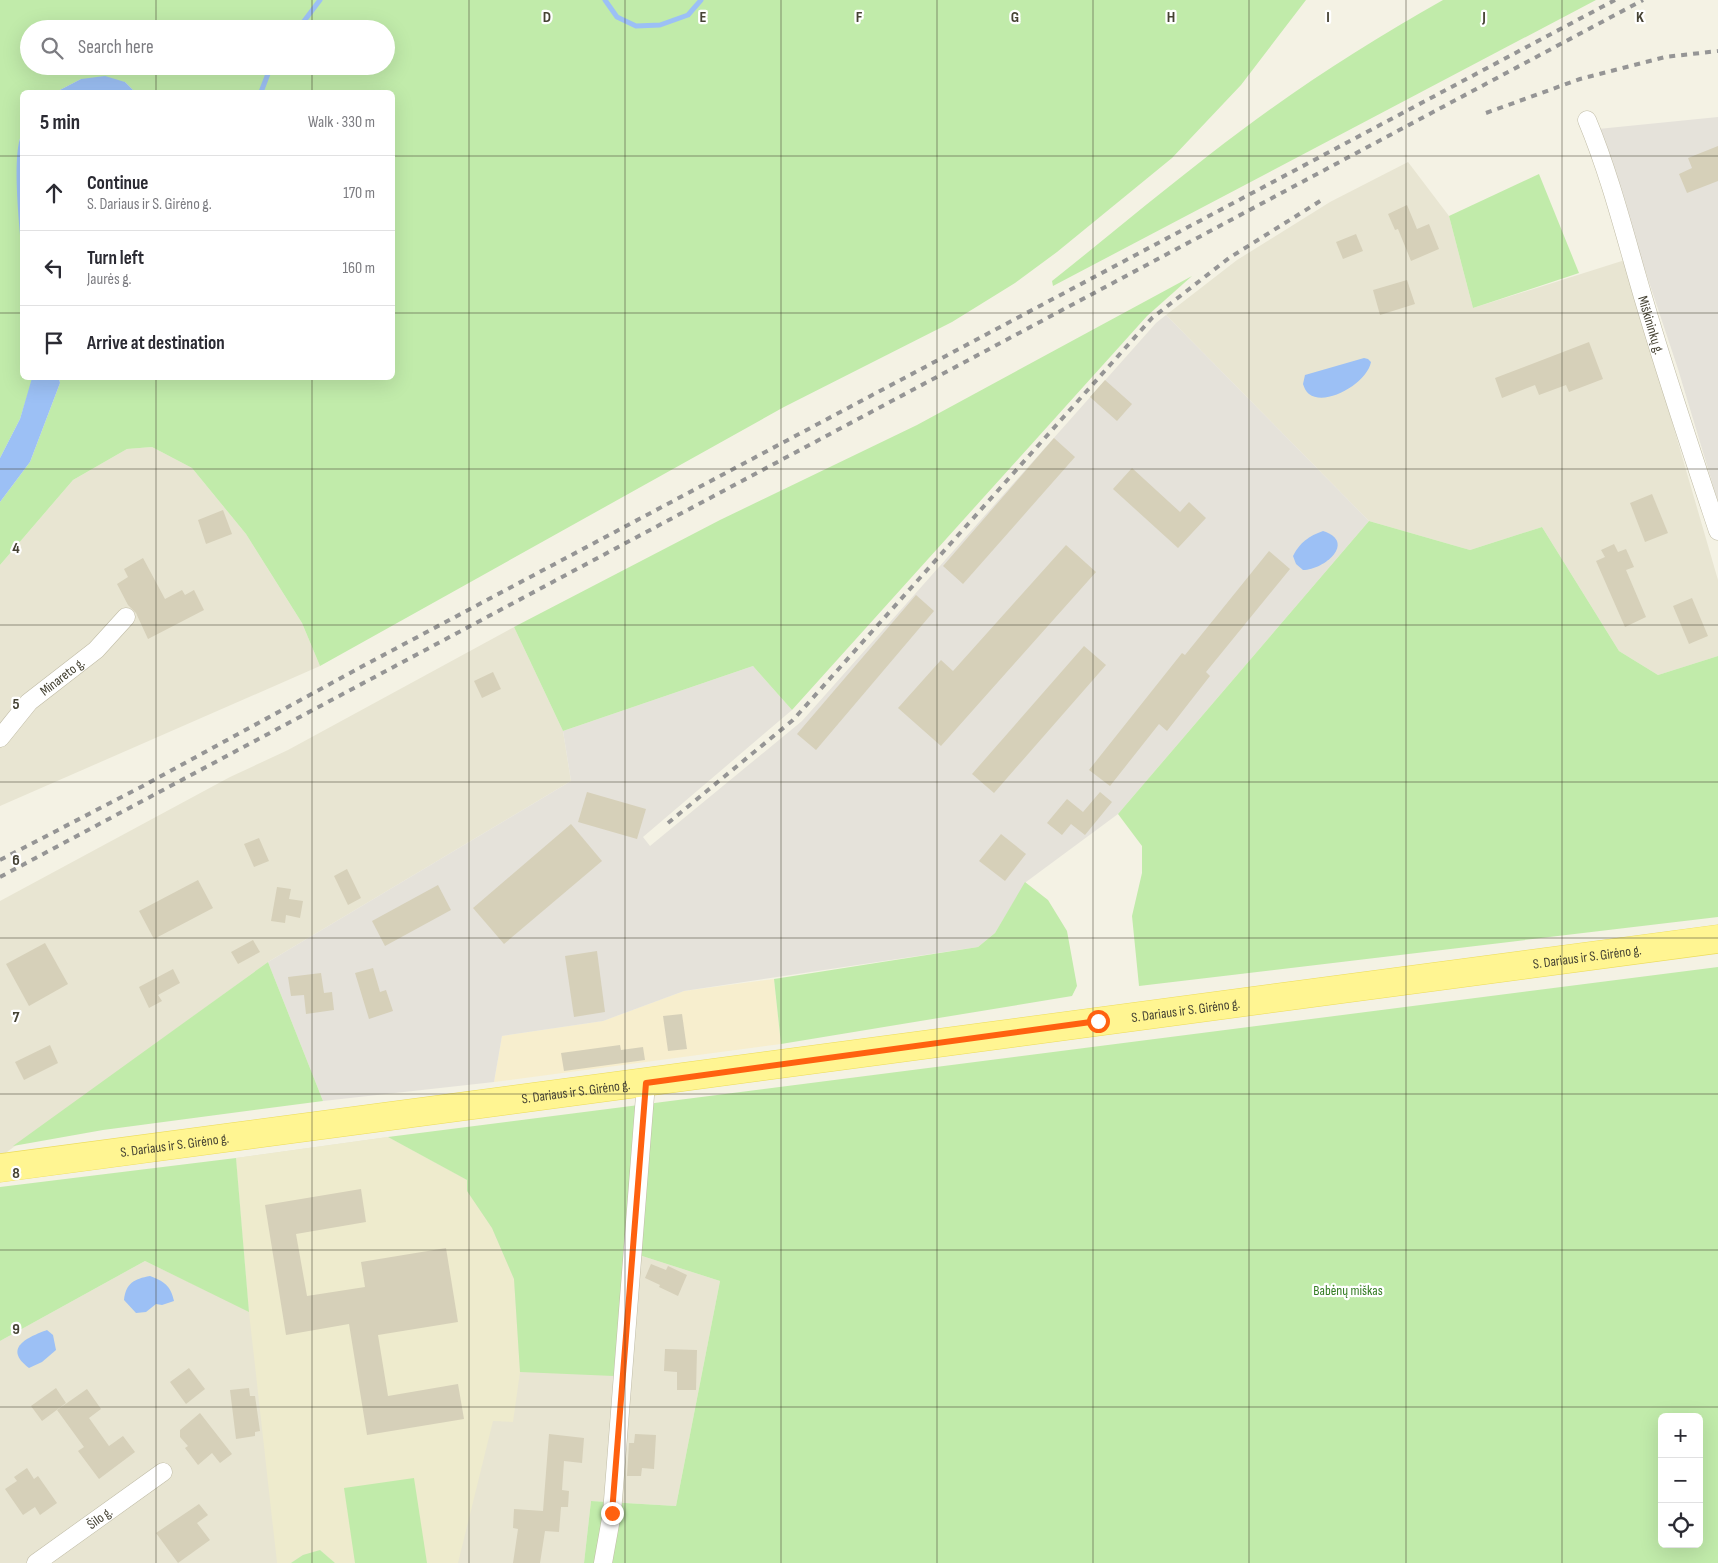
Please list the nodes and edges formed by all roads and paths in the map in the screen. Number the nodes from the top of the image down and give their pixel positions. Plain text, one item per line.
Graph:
1 (1587, 120) dead end
2 (1718, 531) edge
3 (126, 617) dead end
4 (0, 738) edge
5 (1718, 939) edge
6 (646, 1083) junction
7 (0, 1168) edge
8 (163, 1472) dead end
9 (36, 1563) edge
10 (603, 1563) edge

1 - 2 street, Miškininkų g.
3 - 4 street, Minareto g.
5 - 6 main road, S. Dariaus ir S. Girėno g.
6 - 7 main road, S. Dariaus ir S. Girėno g.
6 - 10 street
8 - 9 street, Šilo g.

